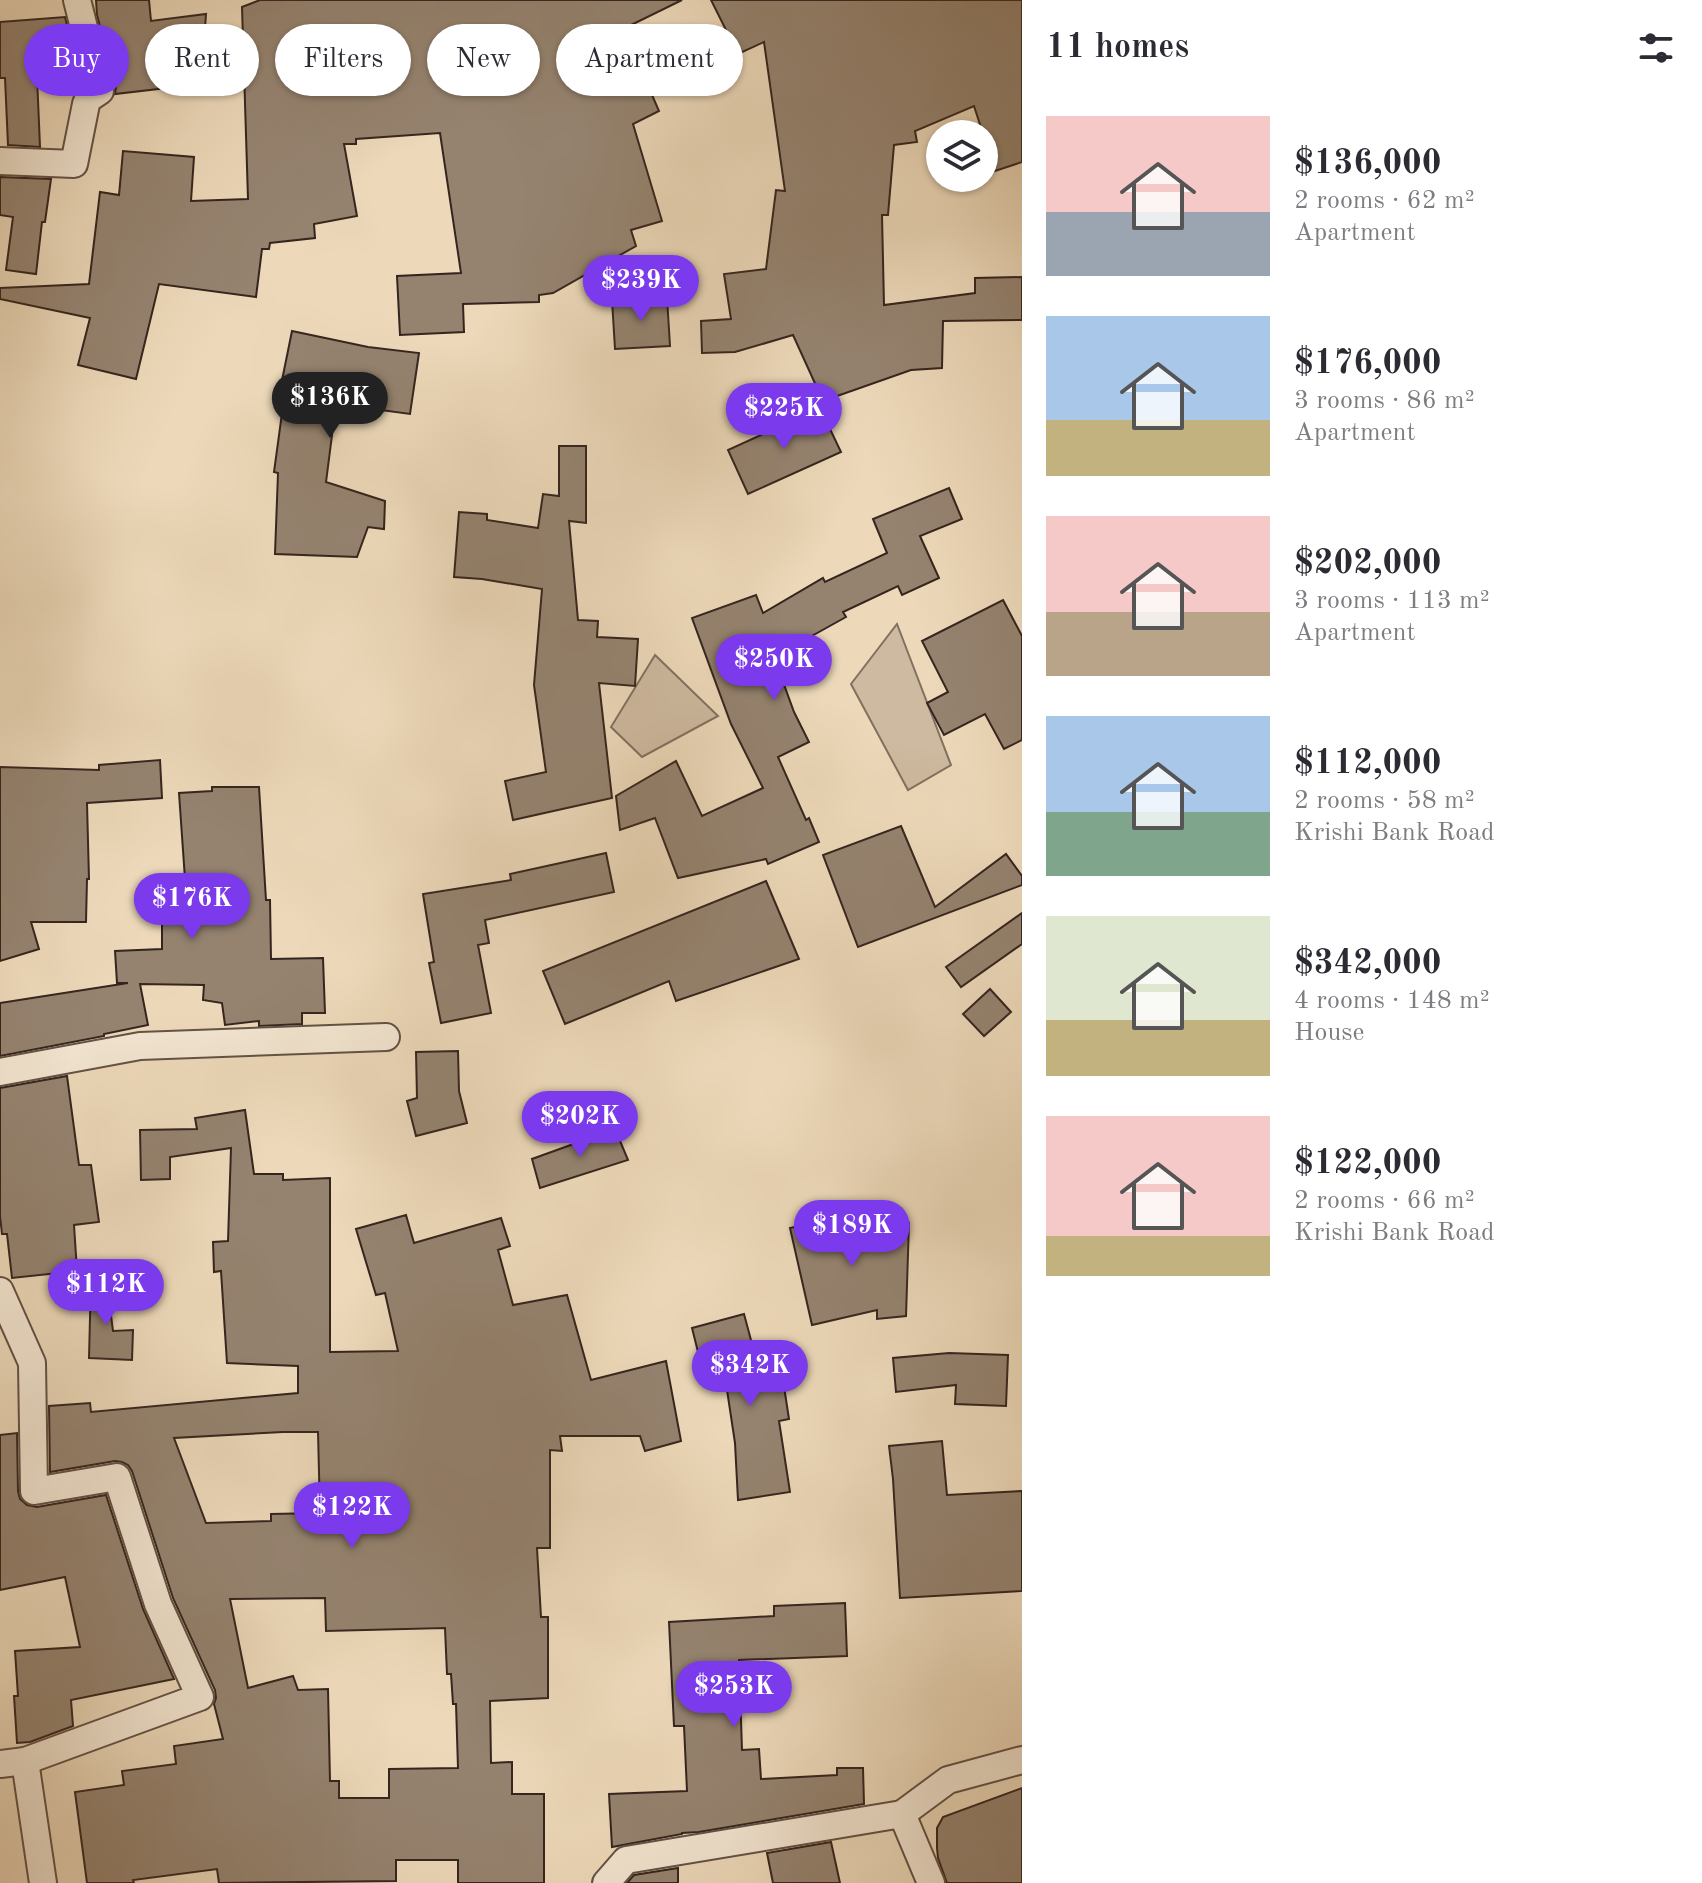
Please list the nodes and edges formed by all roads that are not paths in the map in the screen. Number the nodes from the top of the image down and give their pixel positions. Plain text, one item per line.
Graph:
1 (77, 0) edge
2 (0, 161) edge
3 (386, 1037) dead end
4 (0, 1072) edge
5 (0, 1291) edge
6 (1022, 1760) edge
7 (12, 1763) edge
8 (902, 1814) junction
9 (43, 1883) edge
10 (606, 1883) edge
11 (931, 1883) edge

1 - 2 street
3 - 4 street
5 - 7 street
6 - 8 street
7 - 9 street
8 - 10 street
8 - 11 street

